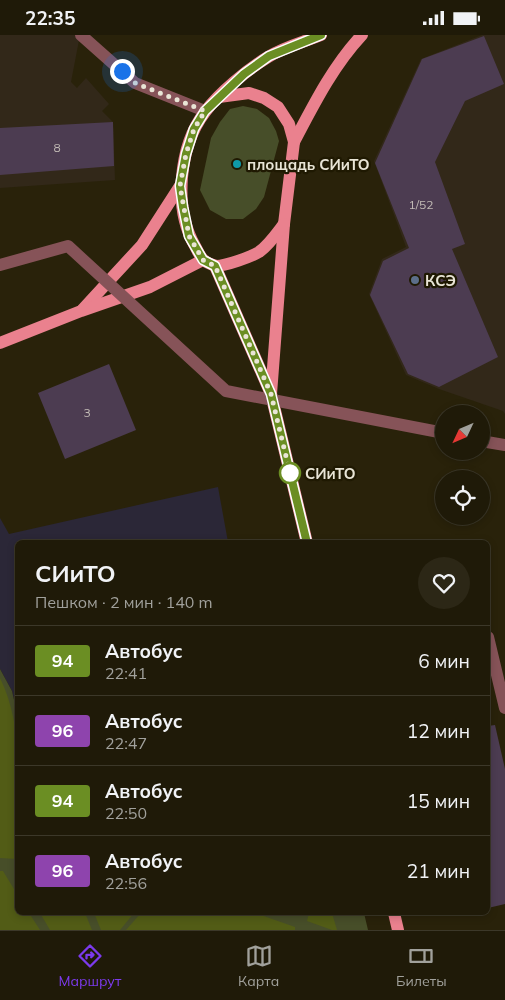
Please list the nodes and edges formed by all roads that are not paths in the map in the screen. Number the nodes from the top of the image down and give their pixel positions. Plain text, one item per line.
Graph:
1 (82, 35) edge
2 (321, 35) edge
3 (362, 35) edge
4 (218, 97) junction
5 (205, 111) junction
6 (294, 142) junction
7 (180, 186) junction
8 (284, 224) junction
9 (203, 260) junction
10 (0, 265) edge
11 (215, 266) junction
12 (81, 311) junction
13 (0, 343) edge
14 (271, 394) junction
15 (435, 431) edge
16 (490, 442) edge
17 (505, 445) edge
18 (306, 540) edge
19 (490, 645) edge
20 (505, 708) edge
21 (394, 915) edge
22 (398, 930) edge

1 - 5 lane
2 - 4 main road
3 - 6 main road
4 - 5 main road
4 - 6 main road
5 - 7 main road
6 - 8 main road
7 - 9 main road
7 - 12 main road
8 - 11 main road
8 - 14 main road
9 - 11 main road
9 - 12 main road
10 - 15 lane, bridge
11 - 14 main road
12 - 13 main road
14 - 18 main road
16 - 17 lane
19 - 20 lane
21 - 22 main road

